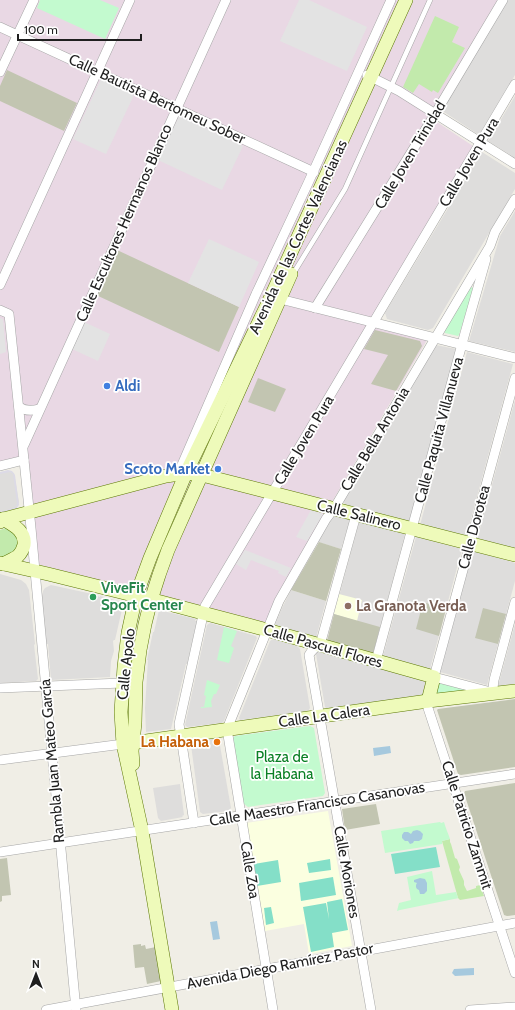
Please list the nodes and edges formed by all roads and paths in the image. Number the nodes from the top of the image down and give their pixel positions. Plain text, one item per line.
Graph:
1 (34, 0) edge
2 (130, 0) edge
3 (226, 0) edge
4 (391, 0) edge
5 (406, 0) edge
6 (415, 0) edge
7 (430, 0) edge
8 (503, 0) edge
9 (0, 27) edge
10 (18, 35) junction
11 (359, 71) junction
12 (0, 72) edge
13 (97, 72) junction
14 (375, 79) junction
15 (515, 84) edge
16 (391, 86) junction
17 (176, 108) junction
18 (435, 114) junction
19 (481, 142) junction
20 (515, 164) edge
21 (314, 172) junction
22 (515, 199) edge
23 (490, 246) junction
24 (0, 286) edge
25 (282, 294) junction
26 (315, 308) junction
27 (0, 310) edge
28 (374, 323) junction
29 (435, 338) junction
30 (462, 345) junction
31 (515, 358) edge
32 (515, 378) edge
33 (18, 406) junction
34 (39, 409) junction
35 (23, 447) junction
36 (24, 460) junction
37 (0, 466) edge
38 (182, 474) junction
39 (202, 475) junction
40 (272, 493) junction
41 (334, 509) junction
42 (29, 512) junction
43 (356, 515) junction
44 (1, 520) edge
45 (412, 529) junction
46 (470, 544) junction
47 (515, 555) edge
48 (1, 562) edge
49 (35, 571) junction
50 (136, 596) junction
51 (151, 600) junction
52 (515, 602) edge
53 (203, 613) junction
54 (267, 630) junction
55 (320, 645) junction
56 (376, 661) junction
57 (434, 677) junction
58 (122, 682) junction
59 (45, 686) junction
60 (0, 688) edge
61 (515, 691) edge
62 (494, 693) junction
63 (428, 701) junction
64 (320, 716) junction
65 (227, 729) junction
66 (180, 736) junction
67 (128, 743) junction
68 (52, 753) junction
69 (0, 760) edge
70 (515, 774) edge
71 (453, 784) junction
72 (335, 802) junction
73 (241, 816) junction
74 (194, 823) junction
75 (142, 831) junction
76 (60, 843) junction
77 (0, 852) edge
78 (515, 923) edge
79 (500, 926) junction
80 (361, 951) junction
81 (266, 969) junction
82 (515, 973) edge
83 (168, 987) junction
84 (75, 1007) edge
85 (515, 1007) edge
86 (46, 1010) edge
87 (172, 1010) edge
88 (273, 1010) edge
89 (371, 1010) edge
90 (470, 1010) edge

1 - 10 street
2 - 13 street
3 - 17 street, Calle Escultores Hermanos Blanco
4 - 11 street, Avenida de las Cortes Valencianas
5 - 14 main road, Avenida de las Cortes Valencianas
6 - 14 main road, Avenida de las Cortes Valencianas
7 - 16 lane
8 - 18 street, Calle Joven Trinidad
9 - 10 street, Calle Bautista Bertomeu Sober
10 - 12 street
10 - 13 street, Calle Bautista Bertomeu Sober
11 - 14 street
11 - 21 street, Avenida de las Cortes Valencianas
13 - 17 street, Calle Bautista Bertomeu Sober
13 - 24 street
14 - 16 street
14 - 25 main road, Avenida de las Cortes Valencianas
14 - 38 main road, Avenida de las Cortes Valencianas
15 - 19 street, Calle Joven Pura
16 - 18 street
16 - 25 lane
17 - 21 street, Calle Bautista Bertomeu Sober
17 - 34 street, Calle Escultores Hermanos Blanco
18 - 19 street
18 - 26 street, Calle Joven Trinidad
19 - 20 street
19 - 28 street, Calle Joven Pura
21 - 38 street, Avenida de las Cortes Valencianas
22 - 23 street, Calle Bella Antonia
23 - 29 street, Calle Bella Antonia
23 - 30 street, Calle Paquita Villanueva
25 - 26 street
25 - 39 main road, Avenida de las Cortes Valencianas
26 - 28 street
27 - 33 street, Rambla Juan Mateo García
28 - 29 street
28 - 40 street, Calle Joven Pura
29 - 30 street
29 - 41 street, Calle Bella Antonia
30 - 31 street
30 - 45 street, Calle Paquita Villanueva
32 - 46 street, Calle Dorotea
33 - 34 street
33 - 35 street, Rambla Juan Mateo García
34 - 35 street, Calle Escultores Hermanos Blanco
35 - 36 street, Rambla Juan Mateo García
36 - 37 street
36 - 42 street, Rambla Juan Mateo García
38 - 39 main road, Calle Salinero
38 - 42 main road, Calle Salinero
38 - 50 main road, Calle Apolo
39 - 40 main road, Calle Salinero
39 - 51 main road, Calle Apolo
40 - 41 main road, Calle Salinero
40 - 53 street, Calle Joven Pura
41 - 43 main road, Calle Salinero
41 - 54 street, Calle Bella Antonia
42 - 44 main road, Calle Salinero
42 - 49 street, Rambla Juan Mateo García
43 - 45 main road, Calle Salinero
43 - 55 street
44 - 48 main road
45 - 46 main road, Calle Salinero
45 - 56 street, Calle Paquita Villanueva
46 - 47 main road, Calle Salinero
46 - 57 street, Calle Dorotea
48 - 49 main road, Calle Pascual Flores
49 - 50 main road, Calle Pascual Flores
49 - 59 street, Rambla Juan Mateo García
50 - 51 main road, Calle Pascual Flores
50 - 58 main road, Calle Apolo
51 - 53 main road, Calle Pascual Flores
51 - 67 main road, Calle Apolo
52 - 62 street
53 - 54 main road, Calle Pascual Flores
53 - 66 street, Calle Joven Pura
54 - 55 main road, Calle Pascual Flores
54 - 65 street, Calle Bella Antonia
55 - 56 main road, Calle Pascual Flores
55 - 64 street, Calle Moriones
56 - 57 main road, Calle Pascual Flores
57 - 62 street, Calle Pascual Flores
57 - 63 main road, Calle Patricio Zammit
58 - 59 street
58 - 67 main road, Calle Apolo
59 - 60 street
59 - 68 street, Rambla Juan Mateo García
61 - 62 main road, Calle La Calera
62 - 63 main road, Calle La Calera
63 - 64 main road, Calle La Calera
63 - 71 street, Calle Patricio Zammit
64 - 65 main road, Calle La Calera
64 - 72 street, Calle Moriones
65 - 66 main road, Calle La Calera
65 - 73 street, Calle Zoa
66 - 67 main road, Calle La Calera
66 - 74 street, Calle Joven Pura
67 - 68 street, Calle La Calera
67 - 75 main road, Calle Apolo
68 - 69 street, Calle La Calera
68 - 76 street, Rambla Juan Mateo García
70 - 71 street, Calle Maestro Francisco Casanovas
71 - 72 street, Calle Maestro Francisco Casanovas
71 - 79 street, Calle Patricio Zammit
72 - 73 street, Calle Maestro Francisco Casanovas
72 - 80 street, Calle Moriones
73 - 74 street, Calle Maestro Francisco Casanovas
73 - 81 street, Calle Zoa
74 - 75 street, Calle Maestro Francisco Casanovas
75 - 76 street, Calle Maestro Francisco Casanovas
75 - 83 main road, Calle Apolo
76 - 77 street, Calle Maestro Francisco Casanovas
76 - 84 street, Rambla Juan Mateo García
78 - 79 street, Avenida Diego Ramírez Pastor
79 - 80 street, Avenida Diego Ramírez Pastor
79 - 82 street, Calle Patricio Zammit
80 - 81 street, Avenida Diego Ramírez Pastor
80 - 89 street, Calle Moriones
81 - 83 street, Avenida Diego Ramírez Pastor
81 - 88 street, Calle Zoa
83 - 84 street, Avenida Diego Ramírez Pastor
83 - 87 main road, Calle Apolo
84 - 86 street, Avenida Diego Ramírez Pastor
85 - 90 street

